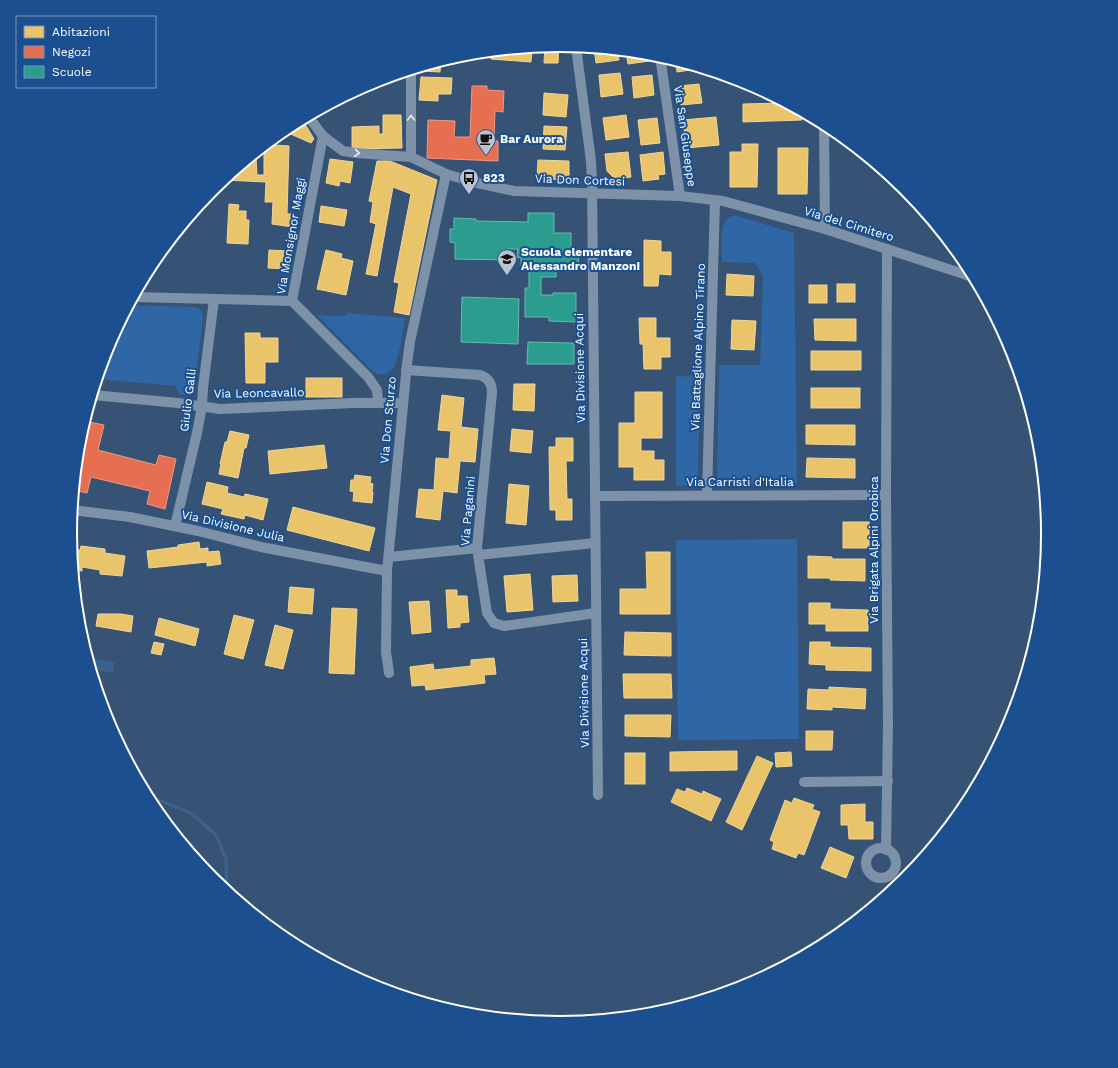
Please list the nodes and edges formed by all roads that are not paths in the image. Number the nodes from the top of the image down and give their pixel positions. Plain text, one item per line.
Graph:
1 (577, 53) edge
2 (661, 63) edge
3 (410, 76) edge
4 (312, 121) edge
5 (824, 131) edge
6 (324, 136) junction
7 (411, 157) junction
8 (446, 174) junction
9 (592, 194) junction
10 (680, 196) junction
11 (716, 200) junction
12 (825, 229) junction
13 (887, 249) junction
14 (965, 274) edge
15 (140, 297) edge
16 (214, 299) junction
17 (292, 302) junction
18 (406, 370) junction
19 (97, 396) edge
20 (378, 403) junction
21 (403, 403) junction
22 (202, 406) junction
23 (707, 495) junction
24 (886, 495) junction
25 (595, 496) junction
26 (78, 511) edge
27 (175, 526) junction
28 (595, 542) junction
29 (477, 552) junction
30 (389, 557) junction
31 (387, 571) junction
32 (596, 613) junction
33 (389, 673) dead end
34 (888, 781) junction
35 (804, 782) dead end
36 (598, 795) dead end
37 (886, 850) dead end

1 - 9 street, Via Divisione Acqui
2 - 10 street, Via San Giuseppe
7 -> 3 street
4 - 6 street
5 - 12 street
6 -> 7 street
6 - 17 street, Via Monsignor Maggi
7 - 8 street, Via Don Cortesi
8 - 9 street, Via Don Cortesi
8 - 18 street, Via Don Sturzo
9 - 10 street, Via Don Cortesi
9 - 25 street, Via Divisione Acqui
10 - 11 street, Via Don Cortesi
11 - 12 street, Via del Cimitero
11 - 23 street, Via Battaglione Alpino Tirano
12 - 13 street, Via del Cimitero
13 - 14 street, Via del Cimitero
13 - 24 street, Via Brigata Alpini Orobica
15 - 16 street
16 - 17 street
16 - 22 street, Giulio Galli
17 - 20 street, Via Monsignor Maggi
18 - 21 street, Via Don Sturzo
18 - 29 street, Via Paganini
19 - 22 street, Via Leoncavallo
20 - 21 street, Via Leoncavallo
20 - 22 street, Via Leoncavallo
21 - 30 street, Via Don Sturzo
22 - 27 street, Giulio Galli
23 - 24 street, Via Carristi d'Italia
23 - 25 street, Via Carristi d'Italia
24 - 34 street, Via Brigata Alpini Orobica
25 - 28 street, Via Divisione Acqui
26 - 27 street, Via Divisione Julia
27 - 31 street, Via Divisione Julia
28 - 29 street
28 - 32 street, Via Divisione Acqui
29 - 30 street
29 - 32 street, Via Paganini
30 - 31 street, Via Don Sturzo
31 - 33 street, Via Don Sturzo
32 - 36 street, Via Divisione Acqui
34 - 35 street
34 - 37 street, Via Brigata Alpini Orobica

